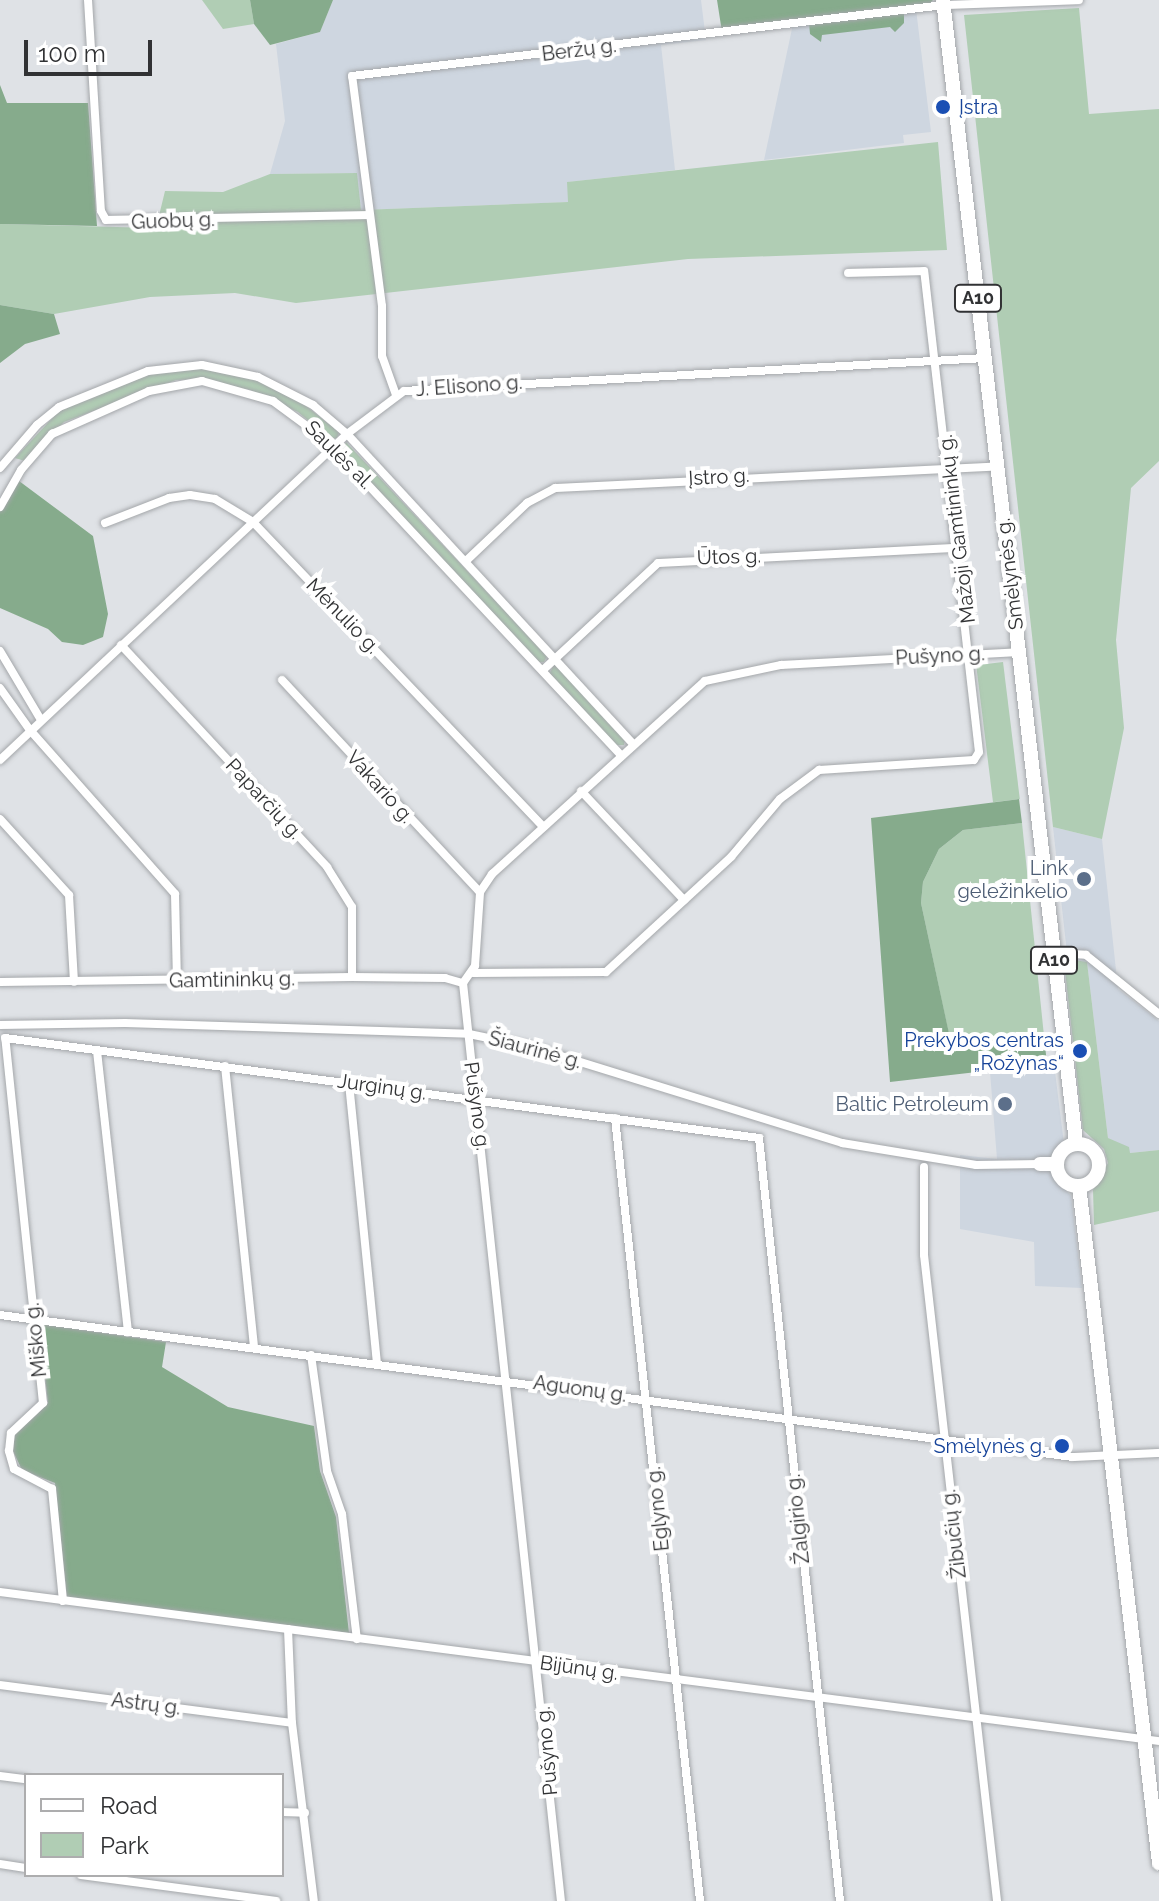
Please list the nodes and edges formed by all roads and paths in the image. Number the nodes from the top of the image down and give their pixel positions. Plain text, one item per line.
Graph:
1 (88, 0) edge
2 (1079, 0) edge
3 (944, 3) edge
4 (367, 215) junction
5 (848, 273) dead end
6 (985, 358) junction
7 (937, 362) junction
8 (396, 395) junction
9 (347, 434) junction
10 (334, 447) junction
11 (7, 458) junction
12 (949, 466) junction
13 (997, 466) junction
14 (0, 468) edge
15 (21, 470) junction
16 (0, 507) edge
17 (253, 522) junction
18 (105, 523) dead end
19 (959, 548) junction
20 (467, 560) junction
21 (121, 645) junction
22 (0, 651) edge
23 (1019, 652) junction
24 (972, 655) junction
25 (556, 656) junction
26 (543, 670) junction
27 (282, 680) dead end
28 (0, 688) edge
29 (41, 720) junction
30 (30, 730) junction
31 (633, 744) junction
32 (621, 755) junction
33 (0, 760) edge
34 (581, 791) junction
35 (0, 819) edge
36 (543, 827) junction
37 (480, 892) junction
38 (684, 900) junction
39 (1053, 953) junction
40 (473, 973) junction
41 (352, 977) junction
42 (177, 981) junction
43 (0, 982) edge
44 (74, 982) junction
45 (463, 983) junction
46 (1159, 1014) edge
47 (0, 1025) edge
48 (469, 1034) junction
49 (5, 1038) joint
50 (97, 1051) junction
51 (225, 1066) junction
52 (349, 1083) junction
53 (476, 1100) junction
54 (615, 1118) junction
55 (759, 1138) joint
56 (1076, 1143) junction
57 (1040, 1164) joint
58 (1056, 1164) junction
59 (924, 1167) dead end
60 (1079, 1186) junction
61 (0, 1315) edge
62 (33, 1319) junction
63 (128, 1332) junction
64 (254, 1348) junction
65 (311, 1355) junction
66 (377, 1364) junction
67 (508, 1380) junction
68 (647, 1398) junction
69 (787, 1418) junction
70 (943, 1439) junction
71 (1159, 1453) edge
72 (1111, 1458) junction
73 (0, 1592) edge
74 (63, 1601) junction
75 (288, 1629) junction
76 (357, 1639) junction
77 (539, 1662) junction
78 (676, 1682) junction
79 (0, 1685) edge
80 (816, 1698) junction
81 (976, 1720) junction
82 (292, 1723) junction
83 (1152, 1740) edge
84 (0, 1776) edge
85 (24, 1779) edge
86 (284, 1812) edge
87 (305, 1813) junction
88 (1159, 1863) edge
89 (0, 1864) edge
90 (24, 1868) edge
91 (96, 1877) edge
92 (276, 1901) edge
93 (314, 1901) edge
94 (561, 1901) edge
95 (700, 1901) edge
96 (840, 1901) edge
97 (997, 1901) edge

1 - 4 street, Guobų g.
2 - 3 street
3 - 4 street, Beržų g.
3 - 6 main road, Smėlynės g. / A10
4 - 8 street
5 - 7 street, Mažoji Gamtininkų g.
6 - 7 street, J. Elisono g.
6 - 13 main road, Smėlynės g. / A10
7 - 8 street, J. Elisono g.
7 - 12 street, Mažoji Gamtininkų g.
8 - 9 street, J. Elisono g.
9 - 10 street, J. Elisono g.
9 - 11 street, Saulės al.
9 - 20 street, Saulės al.
10 - 15 street, Saulės al.
10 - 17 street, J. Elisono g.
10 - 26 street, Saulės al.
11 - 14 street, Saulės al.
11 - 15 street
12 - 13 street, Įstro g.
12 - 19 street, Mažoji Gamtininkų g.
12 - 20 street, Įstro g.
13 - 23 main road, Smėlynės g. / A10
15 - 16 street, Saulės al.
17 - 18 street, Mėnulio g.
17 - 21 street, J. Elisono g.
17 - 36 street, Mėnulio g.
19 - 24 street, Mažoji Gamtininkų g.
19 - 25 street, Ūtos g.
20 - 25 street, Saulės al.
21 - 29 street, J. Elisono g.
21 - 41 street, Paparčių g.
22 - 29 street
23 - 24 street, Pušyno g.
23 - 39 main road, Smėlynės g. / A10
24 - 31 street, Pušyno g.
24 - 38 street, Mažoji Gamtininkų g.
25 - 26 street, Ūtos g.
25 - 31 street, Saulės al.
26 - 32 street, Saulės al.
27 - 37 street, Vakario g.
28 - 30 street
29 - 30 street, J. Elisono g.
30 - 33 street, J. Elisono g.
30 - 42 street
31 - 32 street, Pušyno g.
32 - 34 street, Pušyno g.
34 - 36 street, Pušyno g.
34 - 38 street
35 - 44 street
36 - 37 street, Pušyno g.
37 - 40 street
38 - 40 street, Mažoji Gamtininkų g.
39 - 46 street
39 - 56 main road, Smėlynės g. / A10
40 - 45 street
41 - 42 street, Gamtininkų g.
41 - 45 street, Gamtininkų g.
42 - 44 street, Gamtininkų g.
43 - 44 street, Gamtininkų g.
45 - 48 street, Pušyno g.
47 - 48 street, Šiaurinė g.
48 - 53 street, Pušyno g.
48 - 57 street, Šiaurinė g.
49 - 50 street, Jurginų g.
49 - 62 street, Miško g.
50 - 51 street, Jurginų g.
50 - 63 street
51 - 52 street, Jurginų g.
51 - 64 street
52 - 53 street, Jurginų g.
52 - 66 street
53 - 54 street, Jurginų g.
53 - 67 street, Pušyno g.
54 - 55 street, Jurginų g.
54 - 68 street, Eglyno g.
55 - 69 street, Žalgirio g.
56 - 58 main road
56 - 60 main road
57 - 58 main road, Šiaurinė g.
58 - 60 main road
59 - 70 street, Žibučių g.
60 - 72 main road
61 - 62 street, Aguonų g.
62 - 63 street, Aguonų g.
62 - 74 street, Miško g.
63 - 64 street, Aguonų g.
64 - 65 street, Aguonų g.
65 - 66 street, Aguonų g.
65 - 76 street
66 - 67 street, Aguonų g.
67 - 68 street, Aguonų g.
67 - 77 street, Pušyno g.
68 - 69 street, Aguonų g.
68 - 78 street, Eglyno g.
69 - 70 street, Aguonų g.
69 - 80 street, Žalgirio g.
70 - 72 street, Aguonų g.
70 - 81 street, Žibučių g.
71 - 72 street, Aguonų g.
72 - 83 main road
73 - 74 street, Bijūnų g.
74 - 75 street, Bijūnų g.
75 - 76 street, Bijūnų g.
75 - 82 street
76 - 77 street, Bijūnų g.
77 - 78 street, Bijūnų g.
77 - 94 street, Pušyno g.
78 - 80 street, Bijūnų g.
78 - 95 street, Eglyno g.
79 - 82 street, Astrų g.
80 - 81 street, Bijūnų g.
80 - 96 street, Žalgirio g.
81 - 83 street, Bijūnų g.
81 - 97 street, Žibučių g.
82 - 87 street
83 - 88 main road
84 - 85 street
86 - 87 street
87 - 93 street
89 - 90 street
91 - 92 street

